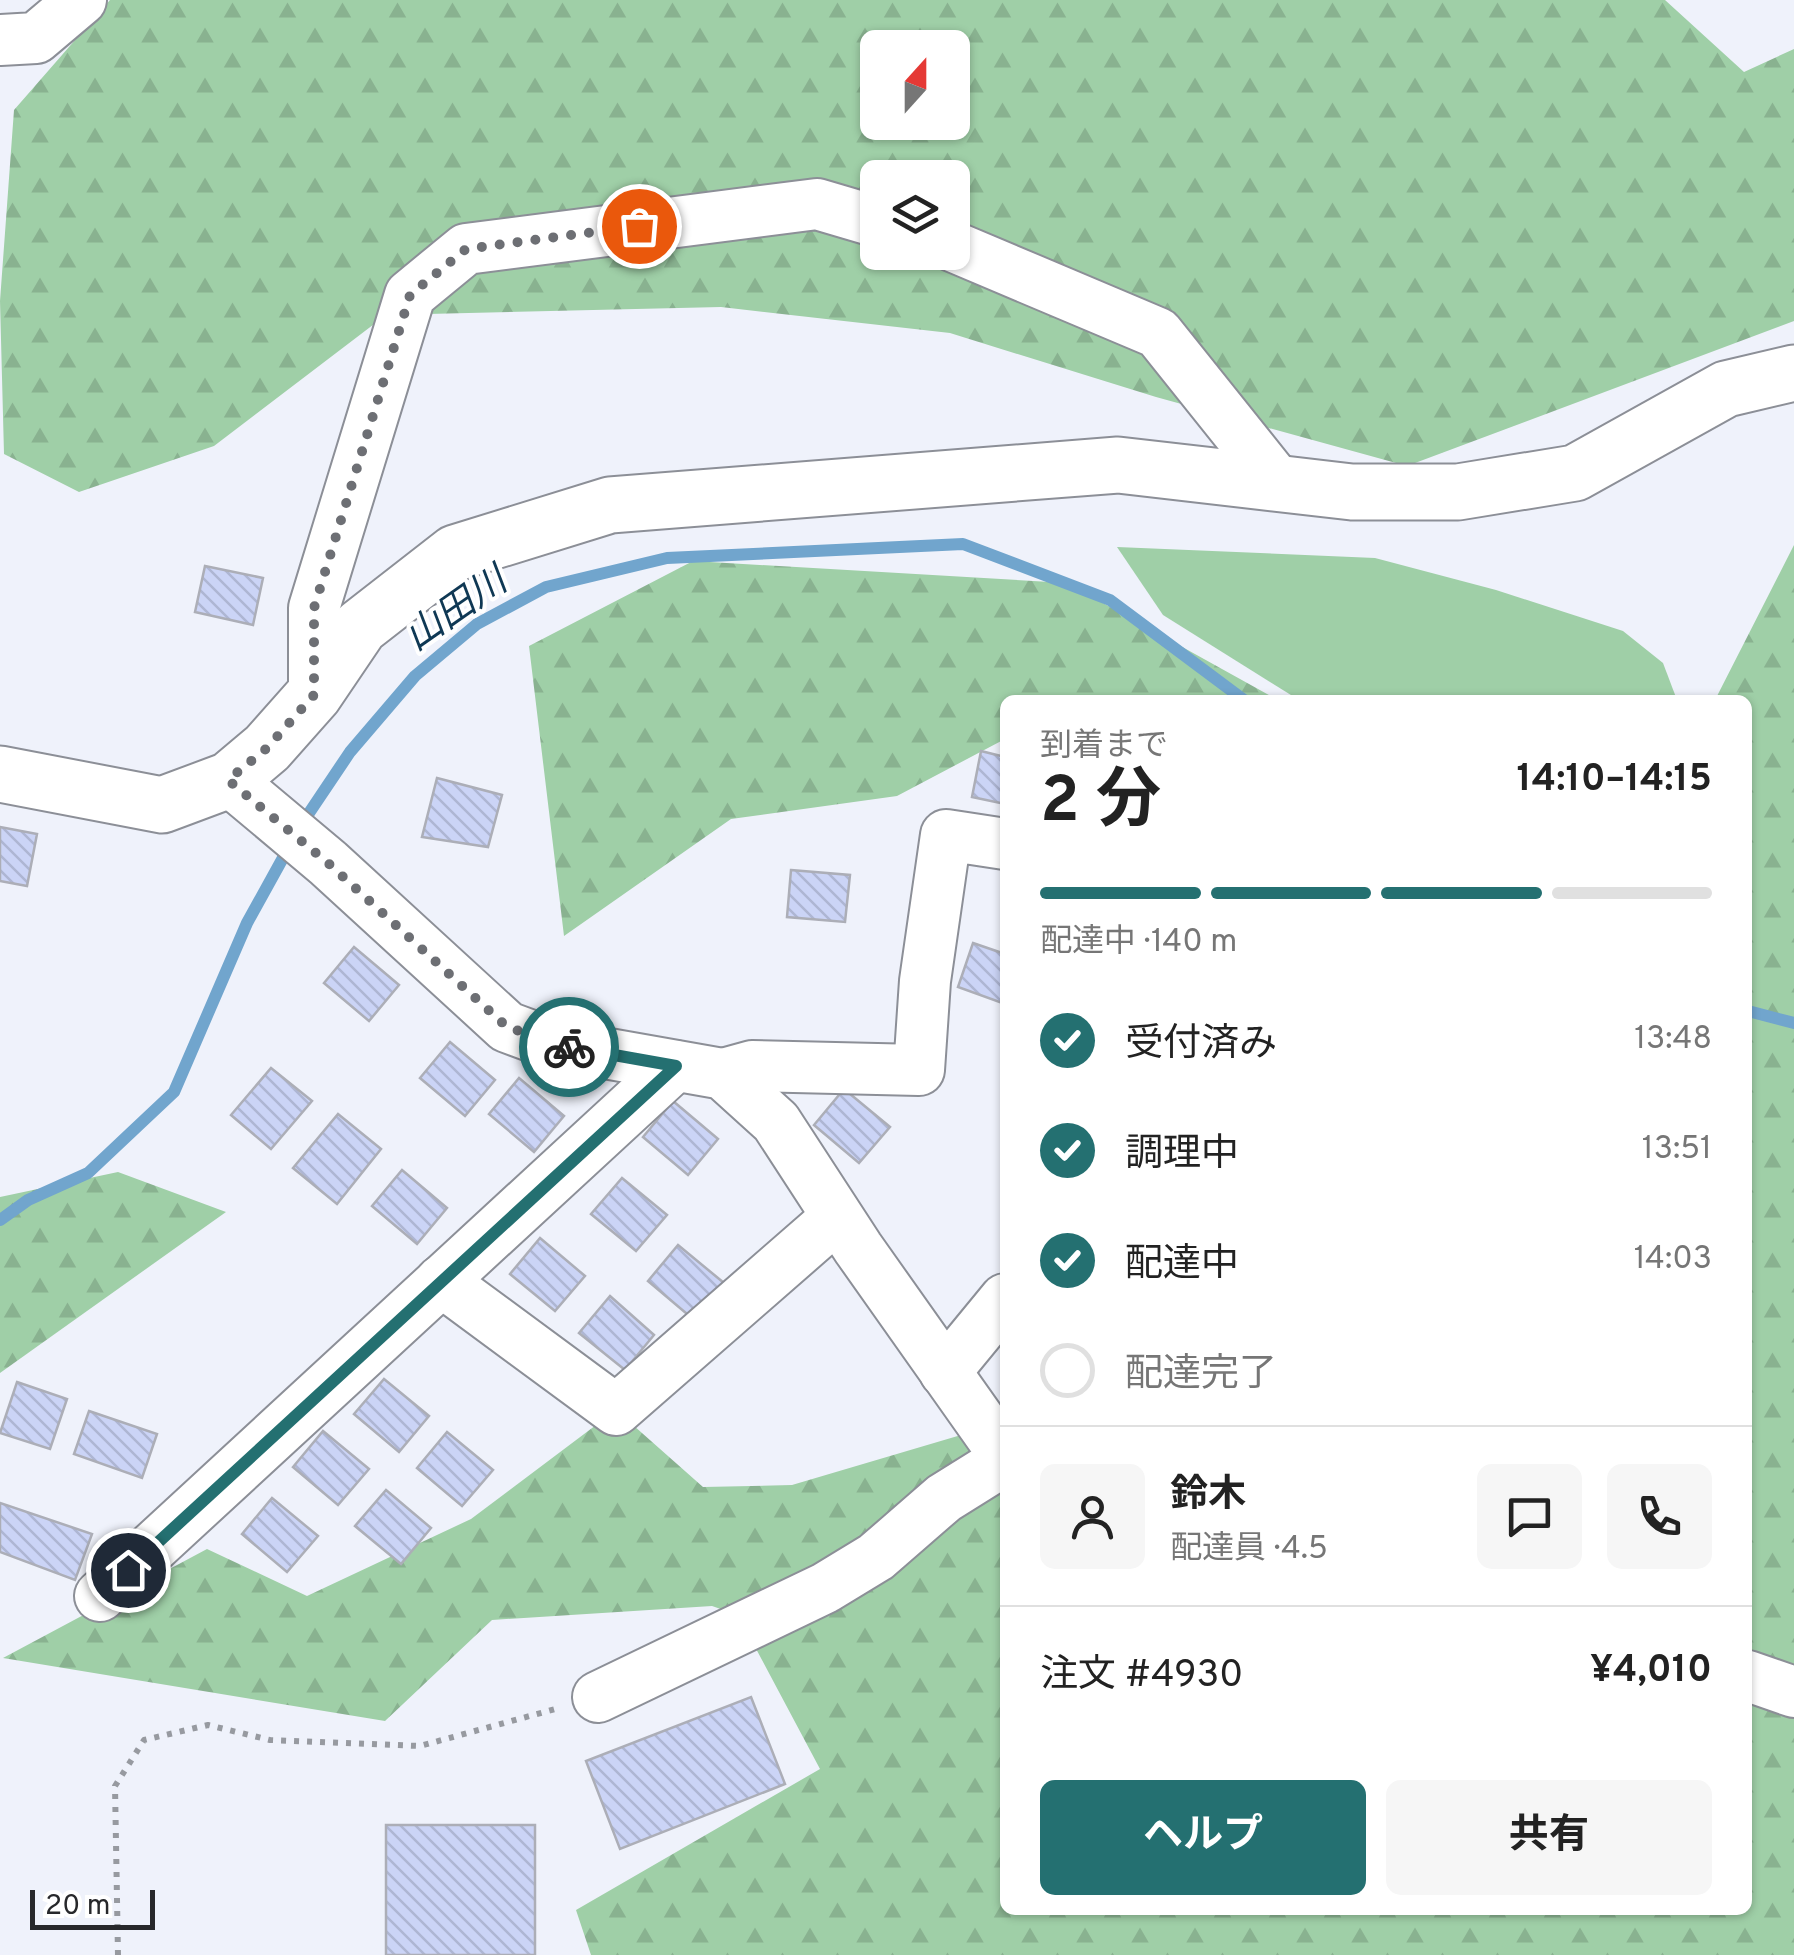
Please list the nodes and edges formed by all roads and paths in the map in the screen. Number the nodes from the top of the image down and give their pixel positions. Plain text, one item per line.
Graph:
1 (81, 0) edge
2 (0, 40) edge
3 (860, 217) edge
4 (970, 254) edge
5 (1794, 372) edge
6 (1278, 483) junction
7 (314, 695) junction
8 (0, 774) edge
9 (241, 790) junction
10 (1000, 843) edge
11 (676, 1066) junction
12 (724, 1074) junction
13 (837, 1217) junction
14 (441, 1281) junction
15 (1000, 1305) edge
16 (944, 1372) junction
17 (1000, 1451) edge
18 (1000, 1461) edge
19 (100, 1596) dead end
20 (1752, 1677) edge
21 (1794, 1692) edge
22 (598, 1698) joint
23 (118, 1955) edge

1 - 2 street
3 - 7 street
4 - 6 street
5 - 6 street
6 - 7 street
7 - 9 street
8 - 9 street
9 - 11 street
10 - 12 street
11 - 12 street
11 - 14 street
12 - 13 street
13 - 14 street
13 - 16 street
14 - 19 street
15 - 16 street
16 - 17 street
18 - 22 street
20 - 21 street
22 - 23 path

